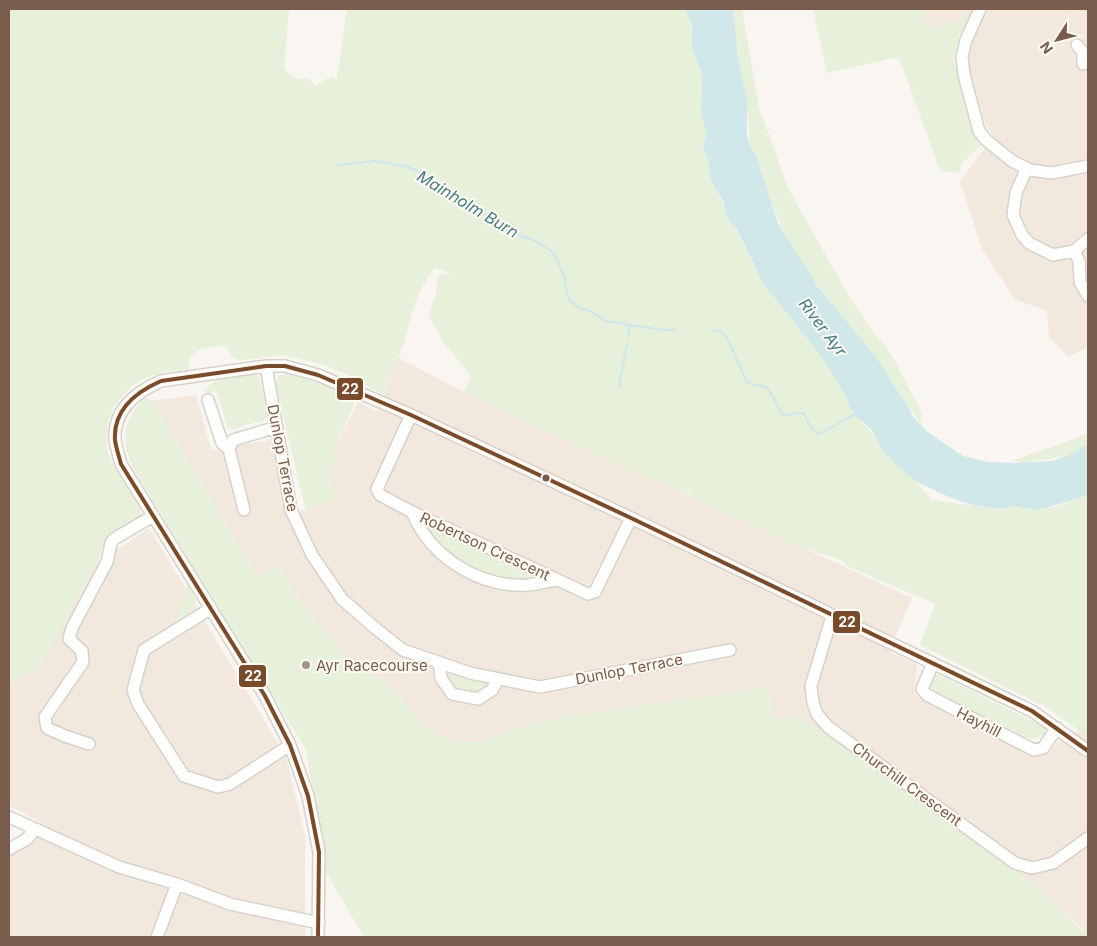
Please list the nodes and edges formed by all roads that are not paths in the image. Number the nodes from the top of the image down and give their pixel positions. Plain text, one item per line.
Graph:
1 (980, 9) edge
2 (1088, 166) edge
3 (1027, 168) junction
4 (1088, 239) edge
5 (1074, 251) junction
6 (1088, 296) edge
7 (266, 366) junction
8 (208, 400) dead end
9 (411, 415) junction
10 (277, 427) junction
11 (229, 449) junction
12 (244, 510) dead end
13 (412, 512) junction
14 (153, 516) junction
15 (631, 518) junction
16 (558, 580) junction
17 (210, 609) junction
18 (832, 616) junction
19 (730, 650) dead end
20 (439, 662) junction
21 (933, 663) junction
22 (498, 679) junction
23 (1057, 728) junction
24 (89, 744) dead end
25 (290, 745) junction
26 (1088, 751) edge
27 (9, 817) edge
28 (34, 830) junction
29 (1088, 838) edge
30 (9, 849) edge
31 (177, 884) junction
32 (319, 923) junction
33 (157, 937) edge
34 (318, 937) edge

1 - 3 street
2 - 3 street
3 - 5 street
4 - 5 street
5 - 6 street
7 - 9 street
7 - 10 street, Dunlop Terrace
7 - 14 street
8 - 11 street
9 - 13 street, Robertson Crescent
9 - 15 street
10 - 11 street
10 - 20 street, Dunlop Terrace
11 - 12 street
13 - 16 street, Robertson Crescent
13 - 16 street, Robertson Crescent
14 - 17 street
14 - 24 street
15 - 16 street, Robertson Crescent
15 - 18 street
17 - 25 street
17 - 25 street
18 - 21 street
18 - 29 street, Churchill Crescent
19 - 22 street, Dunlop Terrace
20 - 22 street, Dunlop Terrace
20 - 22 street
21 - 23 street
21 - 23 street, Hayhill
23 - 26 street
25 - 32 street
27 - 28 street
28 - 30 street
28 - 31 street
31 - 32 street
31 - 33 street
32 - 34 street

